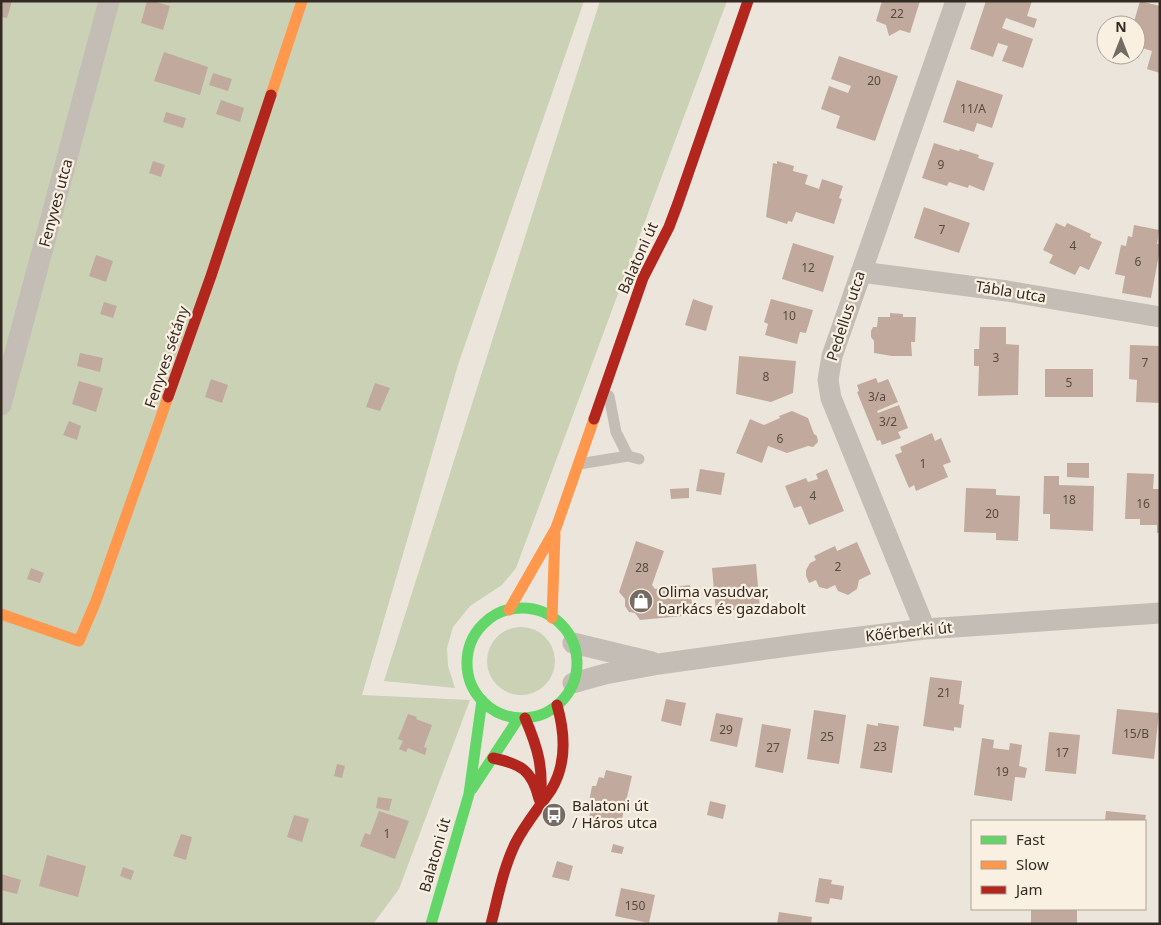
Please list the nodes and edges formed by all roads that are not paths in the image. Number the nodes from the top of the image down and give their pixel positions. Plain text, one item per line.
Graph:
1 (109, 1) edge
2 (302, 1) edge
3 (748, 1) edge
4 (956, 1) edge
5 (861, 272) junction
6 (1160, 317) edge
7 (606, 384) junction
8 (1, 405) edge
9 (579, 464) junction
10 (556, 528) junction
11 (509, 610) junction
12 (1160, 613) edge
13 (1, 614) edge
14 (552, 618) junction
15 (925, 629) junction
16 (573, 643) junction
17 (659, 664) junction
18 (573, 683) junction
19 (482, 700) junction
20 (557, 705) junction
21 (522, 719) junction
22 (493, 758) junction
23 (468, 794) junction
24 (539, 803) junction
25 (431, 924) edge
26 (491, 924) edge

1 - 8 street, Fenyves utca
2 - 13 main road, Fenyves sétány
3 - 7 main road, Balatoni út
4 - 5 street, Pedellus utca
5 - 6 street, Tábla utca
5 - 15 street, Pedellus utca
7 - 9 main road, Balatoni út
7 - 9 lane
9 - 10 main road, Balatoni út
10 - 11 main road, Balatoni út
10 - 14 main road, Balatoni út
11 - 14 main road
11 - 19 main road
12 - 15 street, Kőérberki út
14 - 16 main road
15 - 17 street, Kőérberki út
16 - 17 street, Kőérberki út
16 - 18 main road
17 - 18 street, Kőérberki út
18 - 20 main road
19 - 21 main road
19 - 23 main road, Balatoni út
20 - 21 main road
20 - 24 main road
21 - 22 main road, Balatoni út
21 - 24 main road
22 - 23 main road, Balatoni út
22 - 24 main road
23 - 25 main road, Balatoni út
24 - 26 main road

